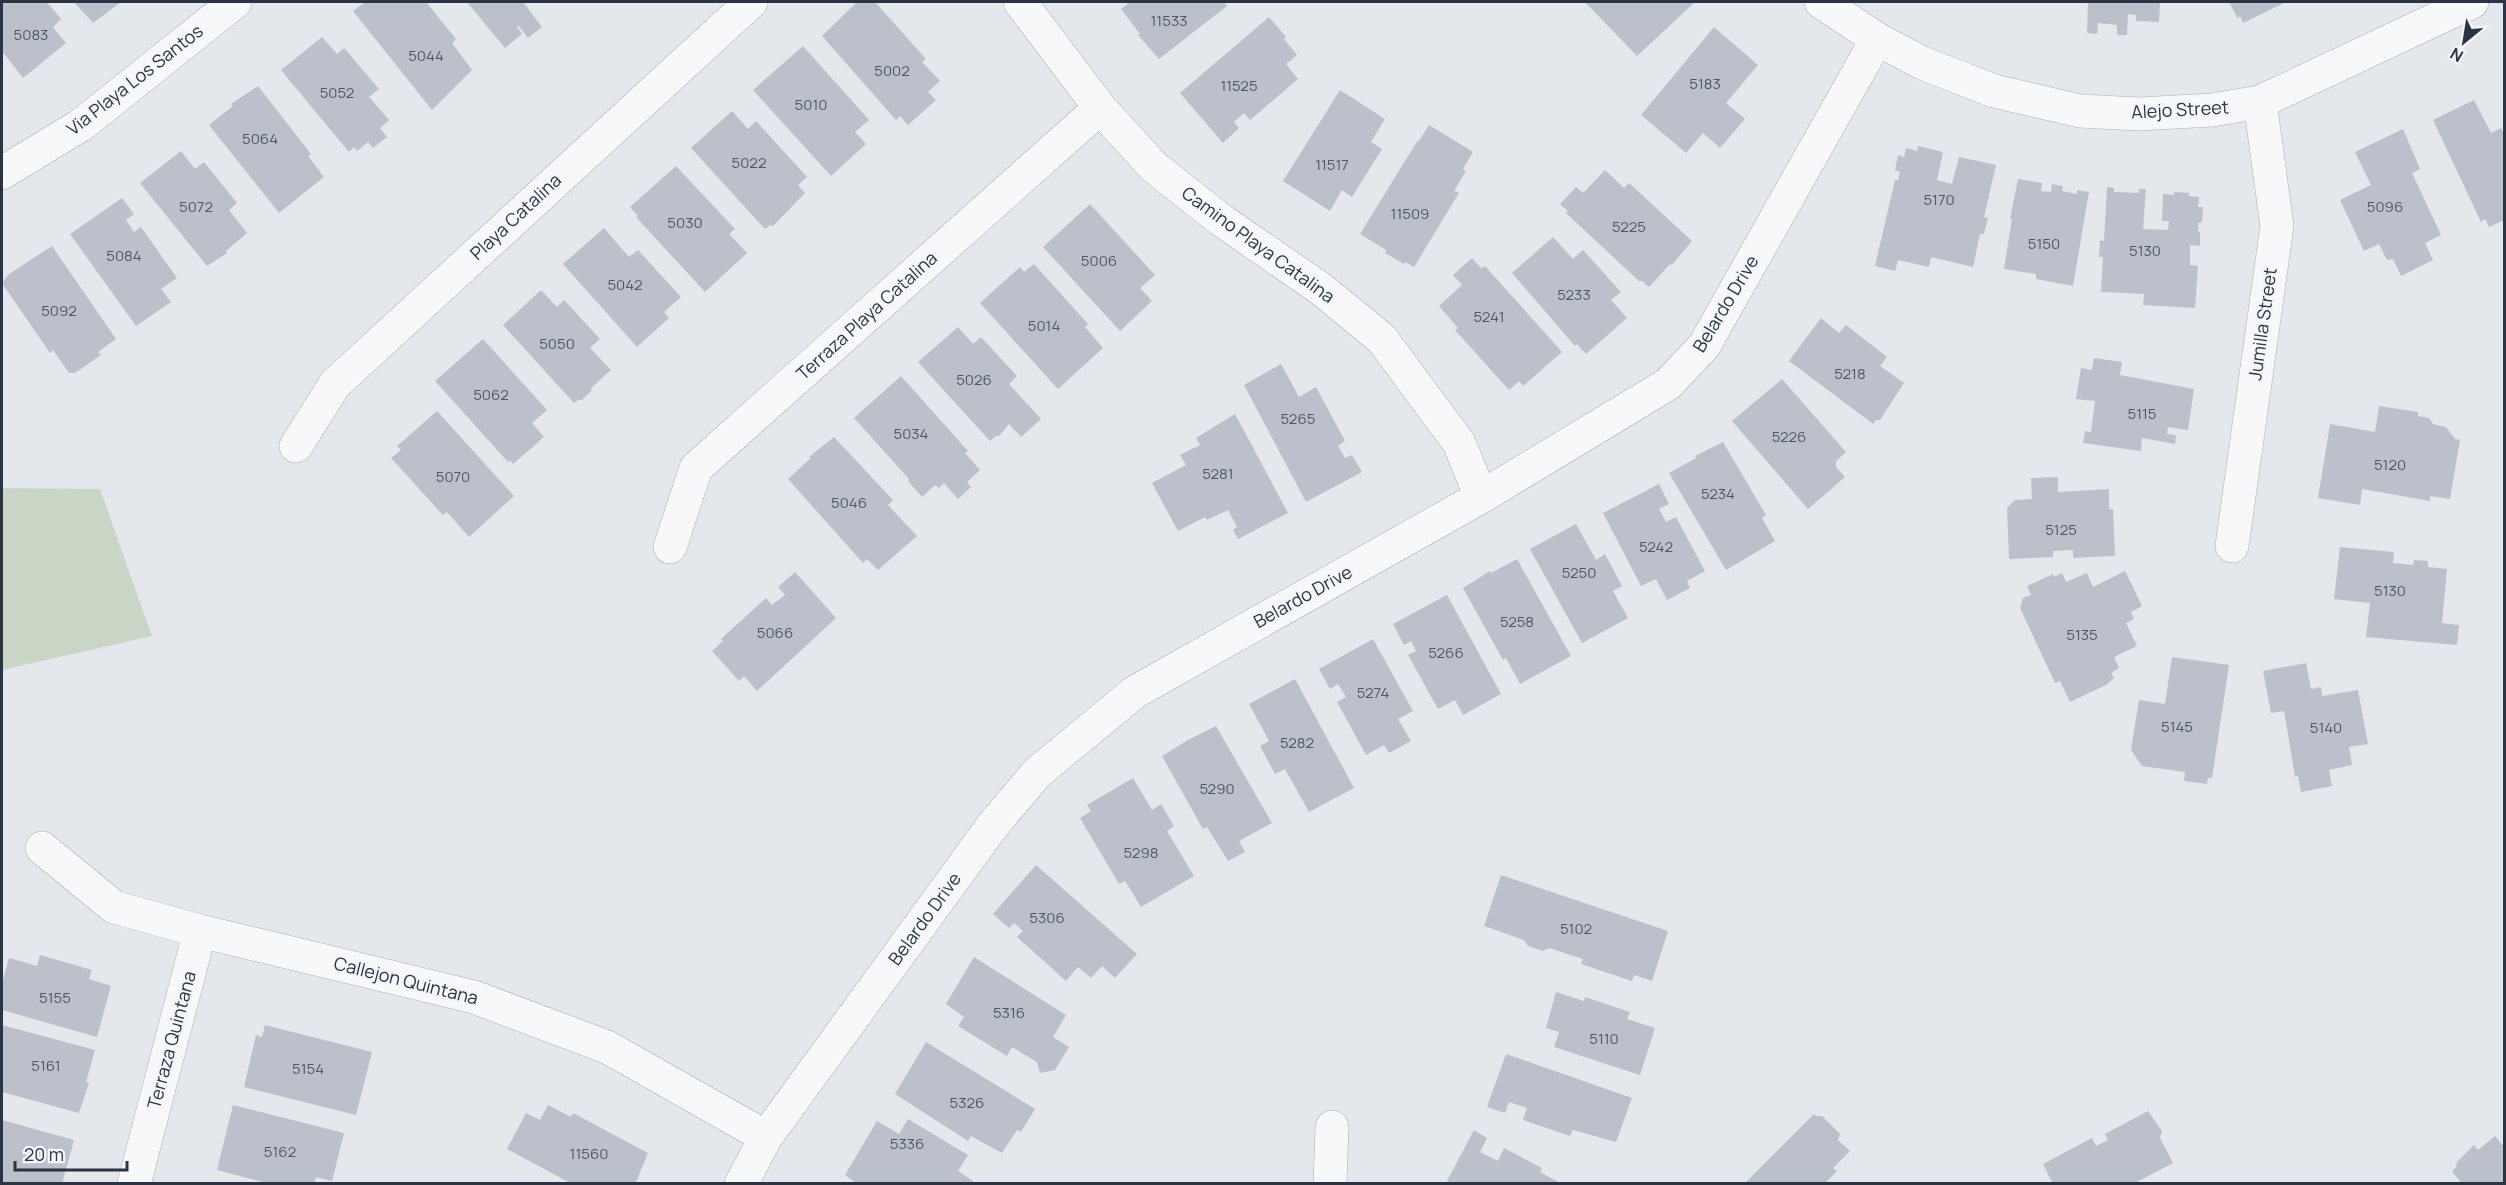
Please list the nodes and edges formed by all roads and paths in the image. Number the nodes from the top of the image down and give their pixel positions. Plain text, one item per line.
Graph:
1 (235, 2) edge
2 (751, 2) edge
3 (1020, 2) edge
4 (1821, 2) edge
5 (2472, 2) edge
6 (1877, 39) junction
7 (2260, 102) junction
8 (1100, 108) junction
9 (2, 173) edge
10 (296, 446) dead end
11 (1481, 497) junction
12 (2232, 546) dead end
13 (670, 547) dead end
14 (42, 848) dead end
15 (200, 931) junction
16 (1332, 1127) dead end
17 (766, 1137) junction
18 (134, 1184) edge
19 (741, 1184) edge
20 (1330, 1184) edge

1 - 9 street, Via Playa Los Santos
2 - 10 street, Playa Catalina
3 - 8 street, Camino Playa Catalina
4 - 6 street, Alejo Street
5 - 7 street, Alejo Street
6 - 7 street, Alejo Street
6 - 11 street, Belardo Drive
7 - 12 street, Jumilla Street
8 - 11 street, Camino Playa Catalina
8 - 13 street, Terraza Playa Catalina
11 - 17 street, Belardo Drive
14 - 15 street, Callejon Quintana
15 - 17 street, Callejon Quintana
15 - 18 street, Terraza Quintana
16 - 20 street
17 - 19 street, Belardo Drive

